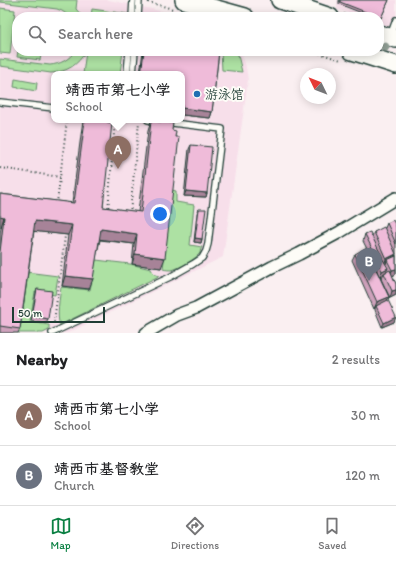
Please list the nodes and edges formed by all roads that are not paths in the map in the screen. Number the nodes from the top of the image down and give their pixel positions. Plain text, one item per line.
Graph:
1 (133, 0) edge
2 (140, 0) edge
3 (280, 0) edge
4 (194, 1) edge
5 (132, 12) edge
6 (139, 12) edge
7 (228, 12) edge
8 (315, 12) edge
9 (396, 20) edge
10 (388, 37) edge
11 (129, 56) edge
12 (135, 56) edge
13 (368, 56) edge
14 (396, 65) edge
15 (127, 71) edge
16 (133, 71) edge
17 (0, 102) edge
18 (51, 108) edge
19 (173, 123) edge
20 (396, 198) edge
21 (54, 332) edge
22 (146, 333) edge

1 - 5 lane
2 - 6 lane
3 - 8 main road
4 - 7 main road
9 - 10 lane
11 - 15 lane
12 - 16 lane
13 - 14 main road
17 - 18 lane
19 - 21 lane
20 - 22 street

